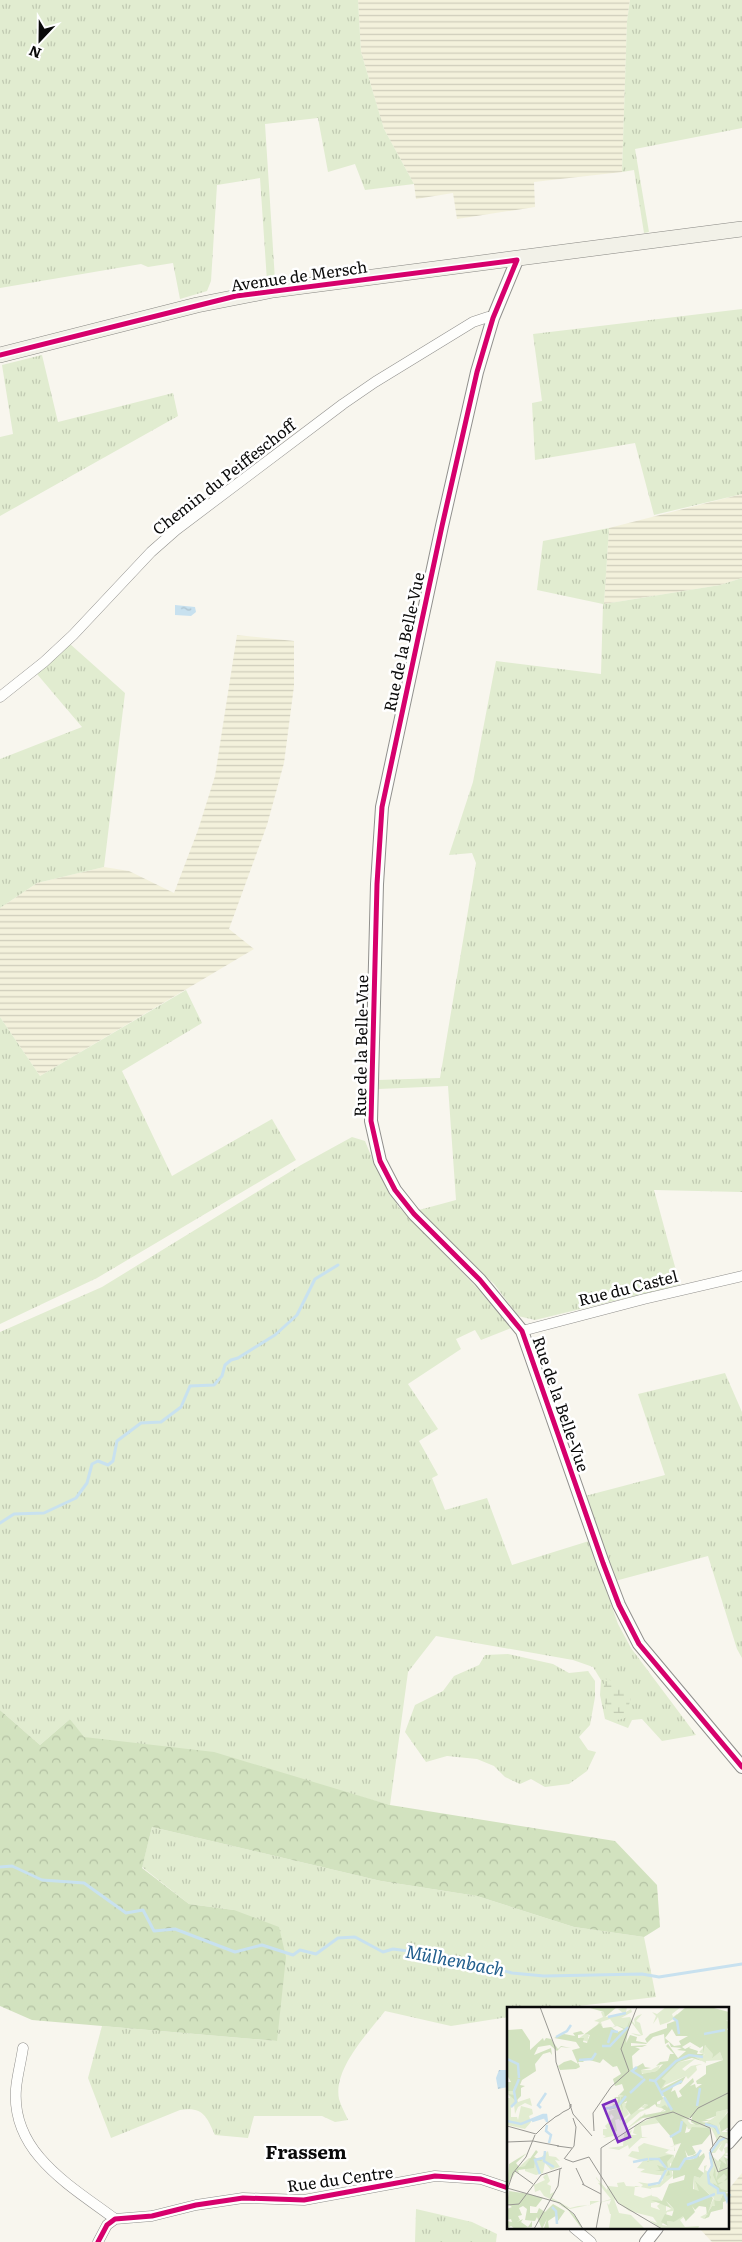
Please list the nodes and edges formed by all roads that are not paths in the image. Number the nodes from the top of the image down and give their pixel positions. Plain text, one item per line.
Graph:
1 (742, 229) edge
2 (517, 260) junction
3 (493, 318) junction
4 (0, 355) edge
5 (0, 698) edge
6 (742, 1276) edge
7 (522, 1331) junction
8 (742, 1767) edge
9 (23, 2048) dead end
10 (742, 2126) edge
11 (730, 2141) edge
12 (507, 2188) edge
13 (115, 2219) junction
14 (576, 2230) edge
15 (656, 2230) edge
16 (98, 2242) edge
17 (591, 2242) edge
18 (646, 2242) edge

1 - 2 main road, Avenue de Mersch
2 - 3 street, Rue de la Belle-Vue
2 - 4 main road, Avenue de Mersch
3 - 5 street, Chemin du Peiffeschoff
3 - 7 street, Rue de la Belle-Vue
6 - 7 street, Rue du Castel
7 - 8 street, Rue de la Belle-Vue
9 - 13 street
10 - 11 street
12 - 13 street, Rue du Centre
13 - 16 street
14 - 17 street
15 - 18 street

